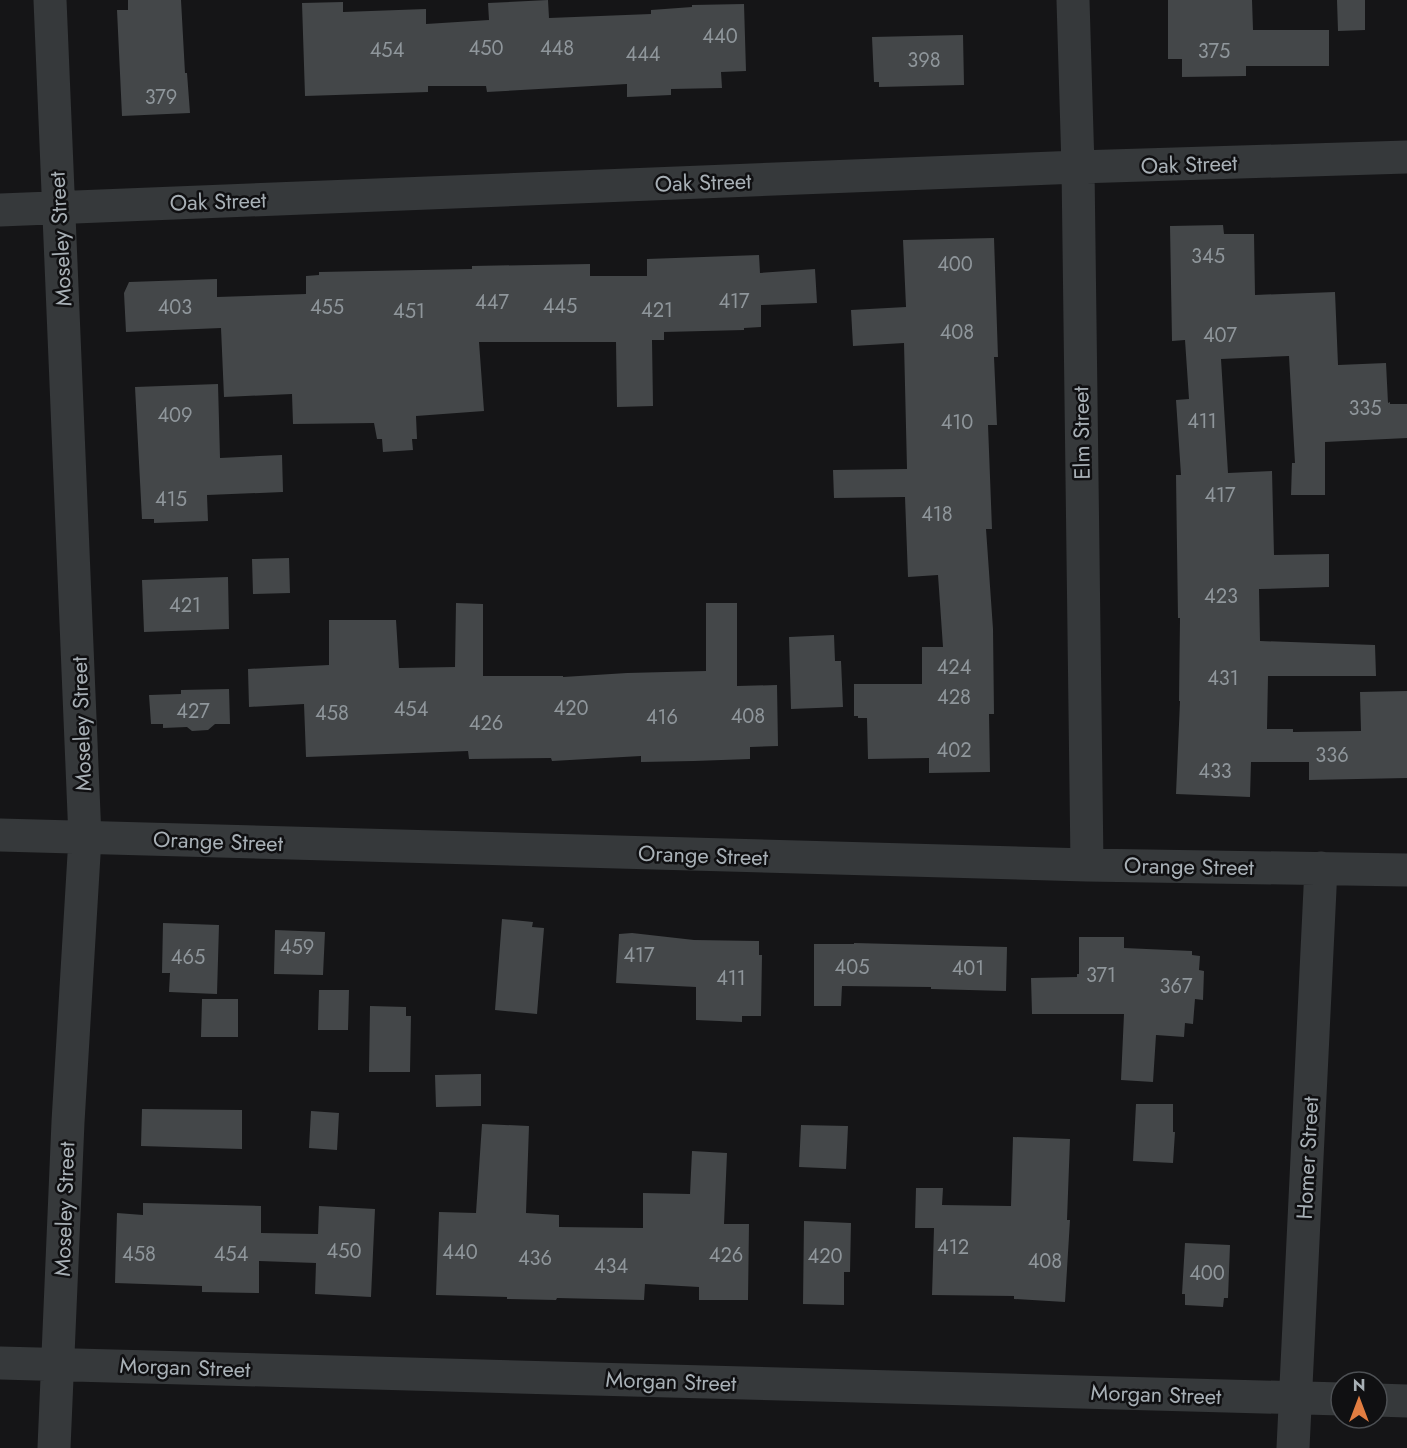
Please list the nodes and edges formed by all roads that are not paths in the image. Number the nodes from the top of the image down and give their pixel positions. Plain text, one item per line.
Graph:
1 (50, 0) edge
2 (1073, 0) edge
3 (1407, 157) edge
4 (1078, 167) junction
5 (59, 207) junction
6 (0, 210) edge
7 (0, 835) edge
8 (85, 838) junction
9 (1087, 865) junction
10 (1321, 868) junction
11 (1407, 870) edge
12 (0, 1363) edge
13 (58, 1364) junction
14 (1295, 1398) junction
15 (1329, 1399) edge
16 (1389, 1400) edge
17 (1407, 1401) edge
18 (54, 1448) edge
19 (1293, 1448) edge

1 - 5 street, Moseley Street
2 - 4 street, Elm Street
3 - 4 street, Oak Street
4 - 5 street, Oak Street
4 - 9 street, Elm Street
5 - 6 street, Oak Street
5 - 8 street, Moseley Street
7 - 8 street, Orange Street
8 - 9 street, Orange Street
8 - 13 street, Moseley Street
9 - 10 street, Orange Street
10 - 11 street, Orange Street
10 - 14 street, Homer Street
12 - 13 street, Morgan Street
13 - 14 street, Morgan Street
13 - 18 street, Moseley Street
14 - 15 street, Morgan Street
14 - 19 street, Homer Street
16 - 17 street

